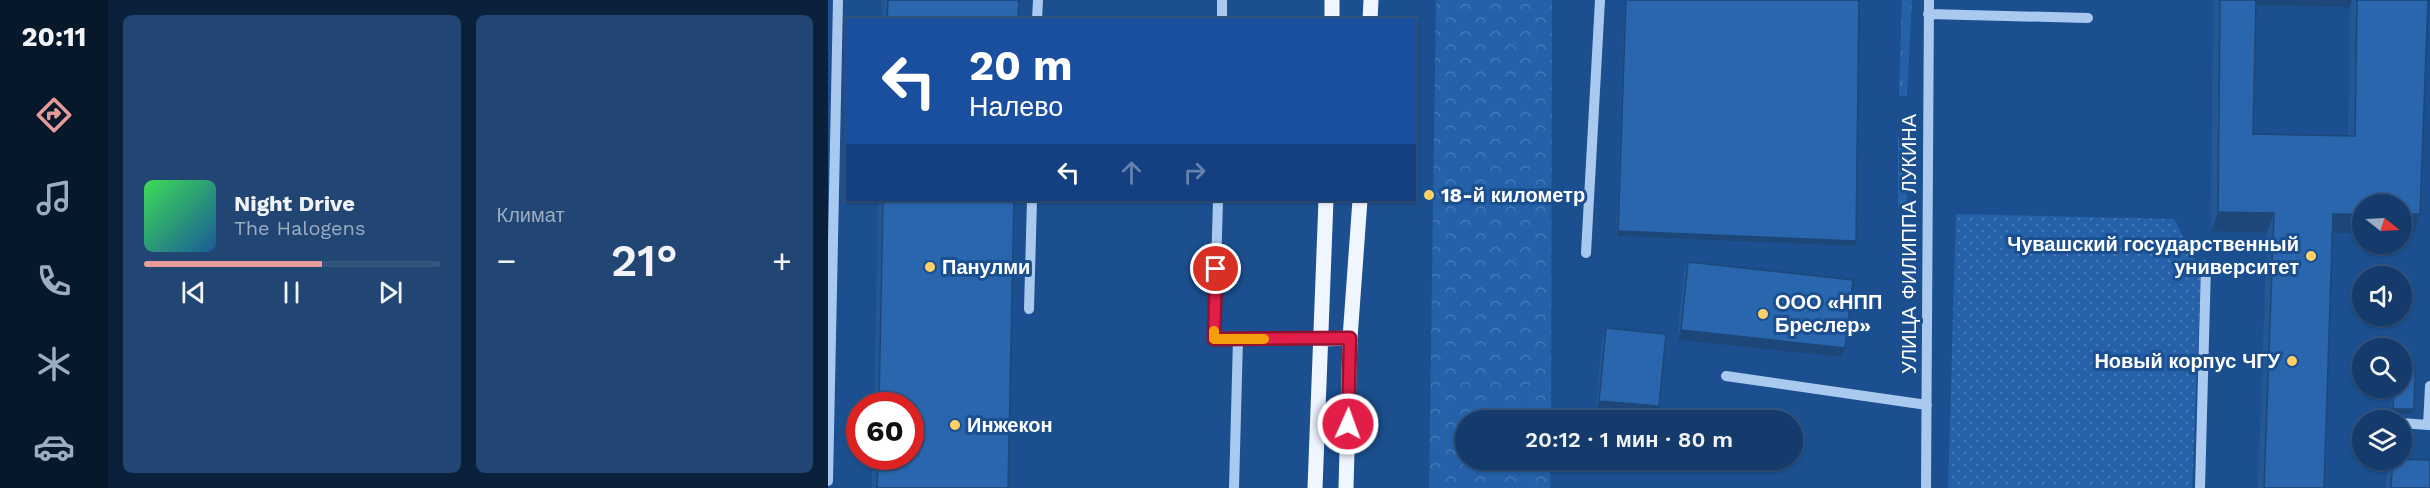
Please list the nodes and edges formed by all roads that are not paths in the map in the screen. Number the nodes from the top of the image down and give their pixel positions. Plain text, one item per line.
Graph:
1 (838, 0) edge
2 (1038, 0) edge
3 (1222, 0) edge
4 (1332, 0) edge
5 (1371, 0) edge
6 (1600, 0) edge
7 (1929, 0) edge
8 (1928, 14) junction
9 (1037, 18) edge
10 (1222, 18) edge
11 (1332, 18) edge
12 (1370, 18) edge
13 (2088, 18) dead end
14 (832, 83) edge
15 (1032, 201) edge
16 (1218, 201) edge
17 (1326, 201) edge
18 (1360, 201) edge
19 (1586, 253) dead end
20 (2206, 265) dead end
21 (1029, 309) dead end
22 (1350, 338) junction
23 (1238, 339) junction
24 (1321, 339) junction
25 (1726, 376) dead end
26 (2430, 386) edge
27 (1927, 405) junction
28 (2412, 424) edge
29 (2429, 425) edge
30 (828, 481) edge
31 (1234, 488) edge
32 (1315, 488) edge
33 (1346, 488) edge
34 (1926, 488) edge
35 (2200, 488) edge

1 - 14 street
2 - 9 street
3 - 10 street
4 - 11 main road
5 - 12 main road
6 - 19 street
7 - 8 street, УЛИЦА ФИЛИППА ЛУКИНА
8 - 13 street
8 - 27 street, УЛИЦА ФИЛИППА ЛУКИНА
14 - 30 street
15 - 21 street
16 - 23 street
17 - 24 main road
18 - 22 main road
20 - 35 street
22 - 24 main road
22 - 33 main road
23 - 24 street
23 - 31 street
24 - 32 main road
25 - 27 street
26 - 29 street
27 - 34 street, УЛИЦА ФИЛИППА ЛУКИНА
28 - 29 street

